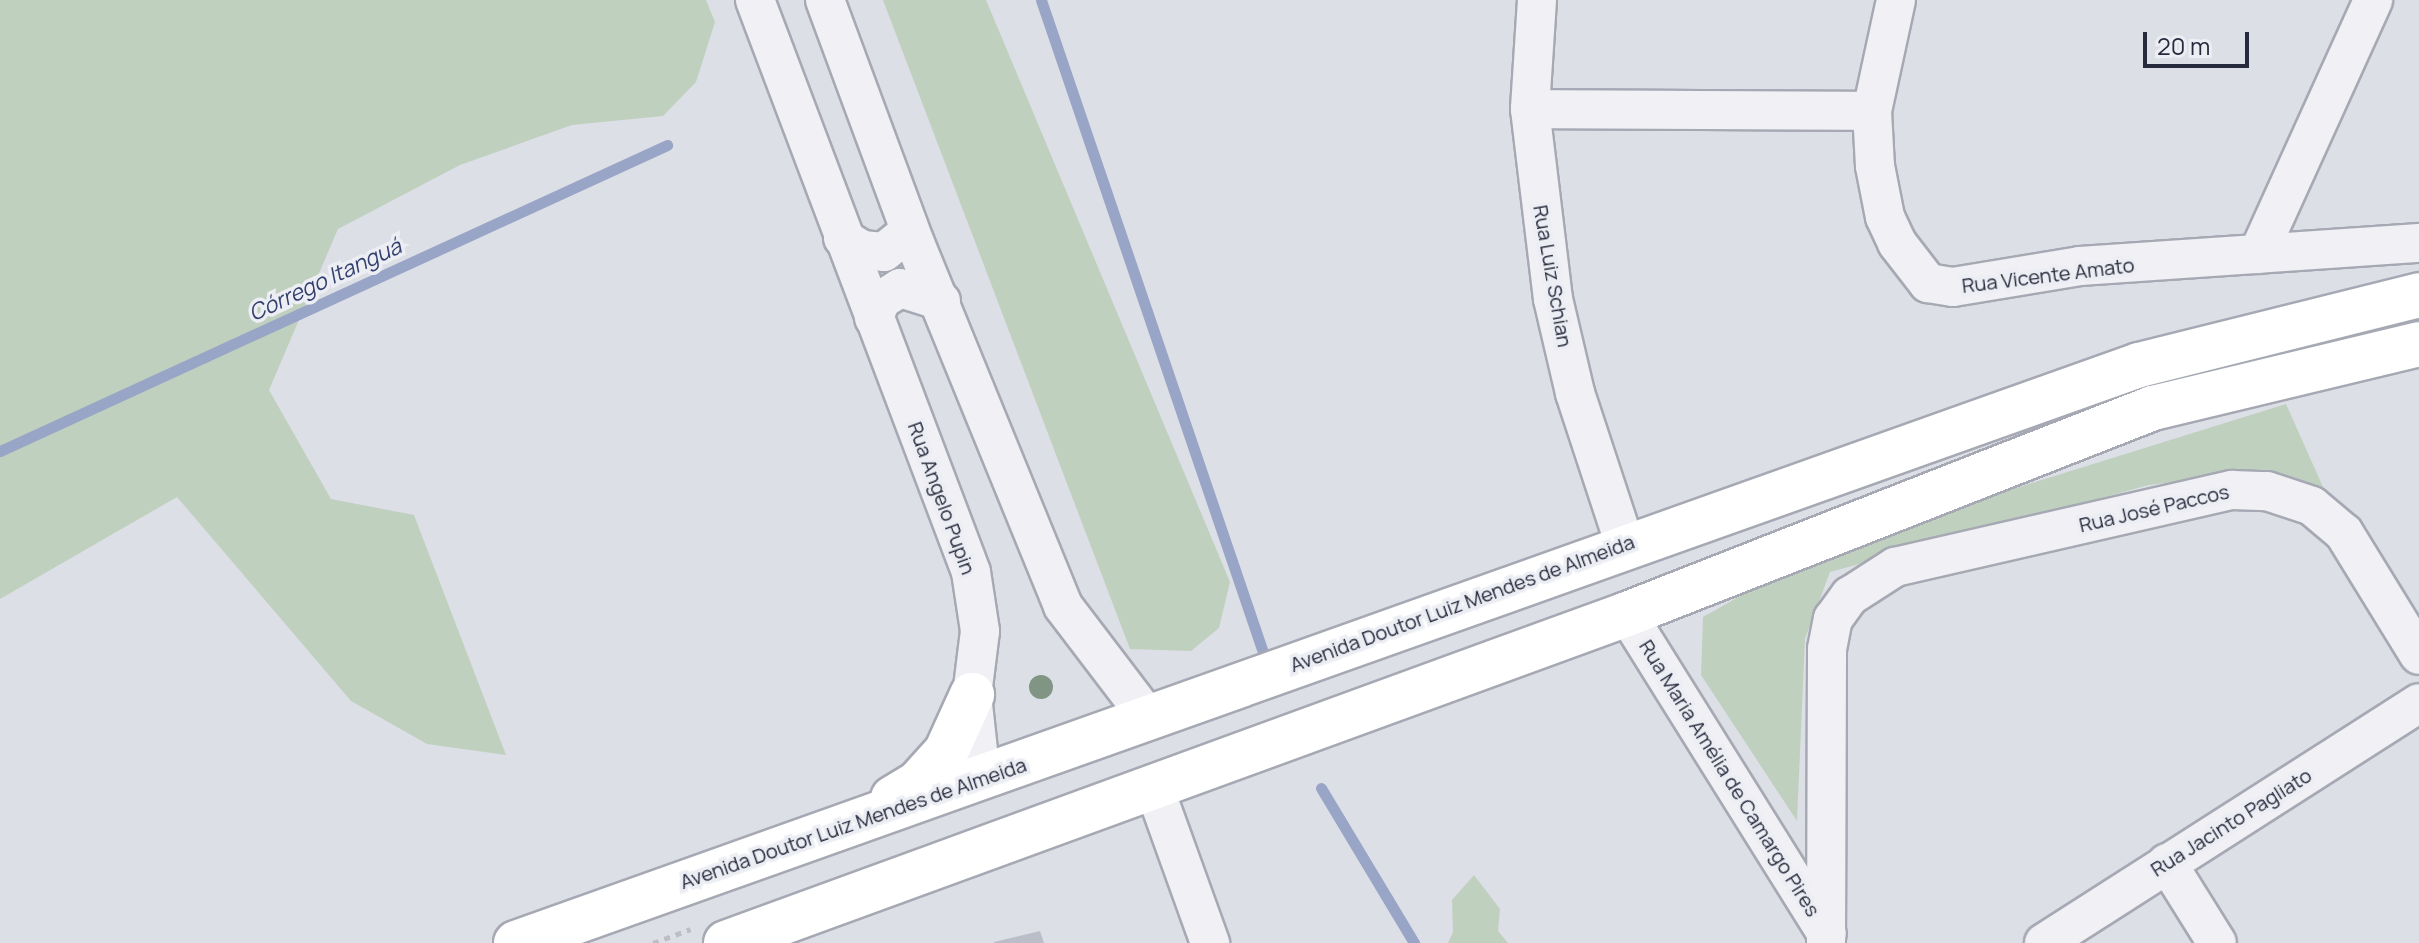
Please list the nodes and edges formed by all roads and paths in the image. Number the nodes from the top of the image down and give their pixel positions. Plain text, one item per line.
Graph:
1 (755, 0) edge
2 (825, 0) edge
3 (1537, 0) edge
4 (1896, 0) edge
5 (2373, 0) edge
6 (1530, 109) junction
7 (1872, 111) junction
8 (910, 231) junction
9 (843, 238) junction
10 (2419, 243) edge
11 (2258, 254) junction
12 (2419, 295) edge
13 (941, 301) junction
14 (874, 318) junction
15 (2419, 344) edge
16 (1625, 545) junction
17 (1627, 614) junction
18 (2419, 655) edge
19 (972, 695) junction
20 (2419, 703) edge
21 (1150, 720) junction
22 (981, 778) junction
23 (1155, 790) junction
24 (1101, 809) junction
25 (854, 822) junction
26 (1044, 829) junction
27 (2167, 863) junction
28 (1828, 940) edge
29 (516, 943) edge
30 (726, 943) edge
31 (1210, 943) edge
32 (2044, 943) edge
33 (2217, 943) edge

1 - 9 street, Rua Angelo Pupin
2 - 8 street
3 - 6 street, Rua Luiz Schian
4 - 7 street, Rua Vicente Amato
5 - 11 street
6 - 7 street
6 - 16 street, Rua Luiz Schian
7 - 11 street, Rua Vicente Amato
8 - 9 street
8 - 13 street
9 - 14 street, Rua Angelo Pupin
10 - 11 street, Rua Vicente Amato
12 - 16 main road, Avenida Doutor Luiz Mendes de Almeida
13 - 14 street
13 - 21 street
14 - 19 street, Rua Angelo Pupin
15 - 17 main road
16 - 21 main road, Avenida Doutor Luiz Mendes de Almeida
17 - 23 main road
17 - 28 street, Rua Maria Amélia de Camargo Pires
18 - 28 street, Rua José Paccos
19 - 22 street, Rua Angelo Pupin
19 - 25 main road
20 - 27 street, Rua Jacinto Pagliato
21 - 22 main road, Avenida Doutor Luiz Mendes de Almeida
21 - 24 main road
22 - 25 main road, Avenida Doutor Luiz Mendes de Almeida
22 - 26 main road
23 - 24 main road
23 - 31 street
24 - 26 main road
25 - 29 main road, Avenida Doutor Luiz Mendes de Almeida
26 - 30 main road
27 - 32 street, Rua Jacinto Pagliato
27 - 33 street

